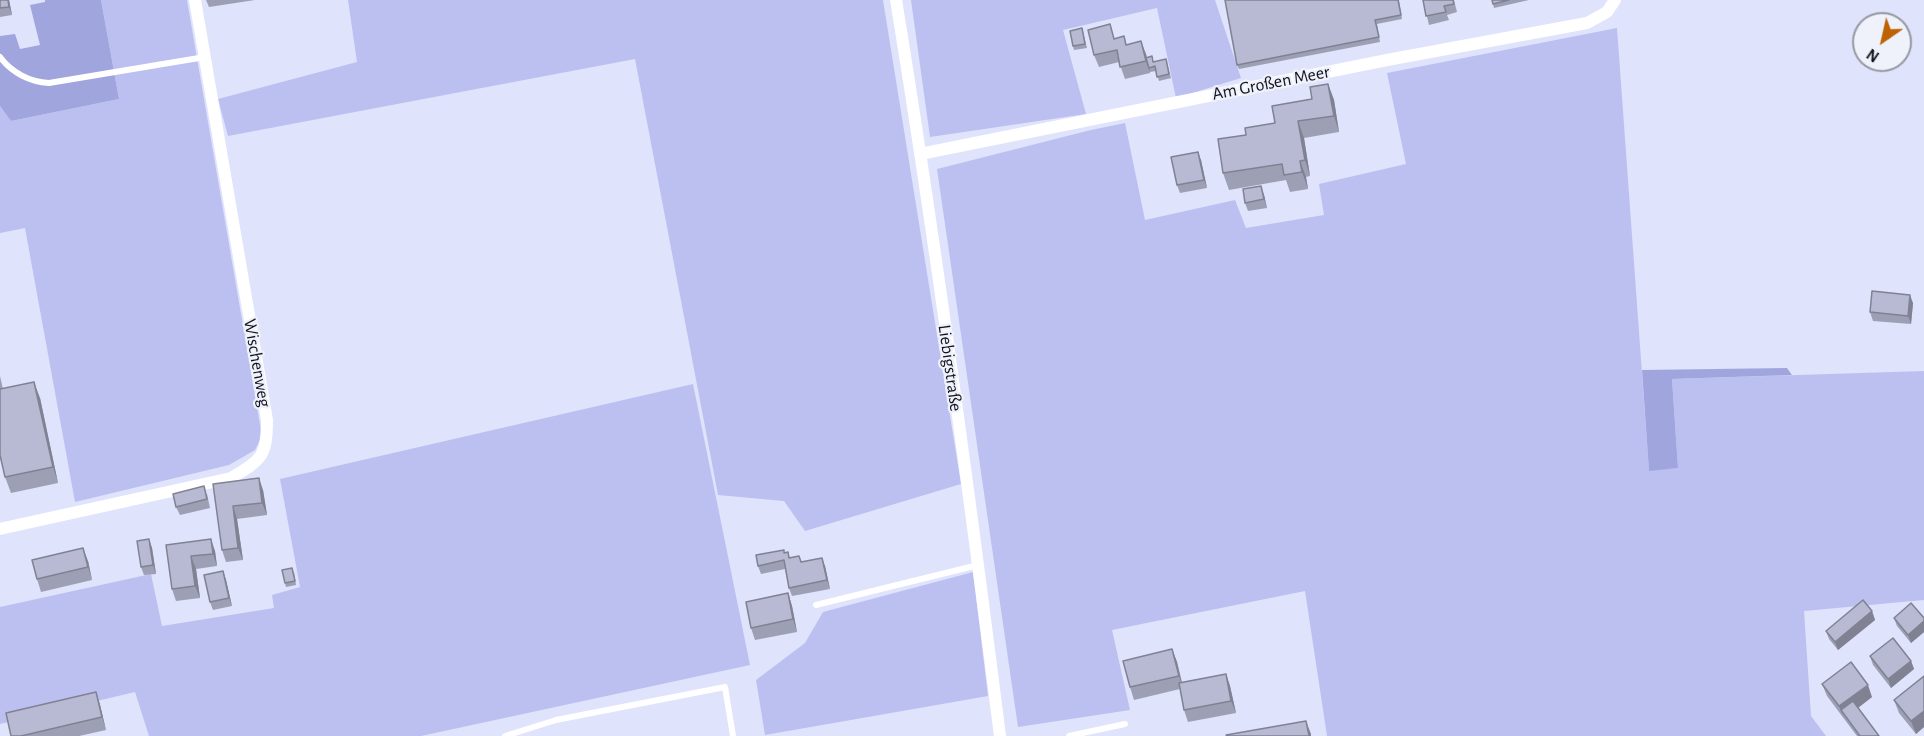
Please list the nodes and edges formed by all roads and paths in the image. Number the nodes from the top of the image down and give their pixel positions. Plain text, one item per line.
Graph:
1 (195, 0) edge
2 (896, 0) edge
3 (1615, 0) edge
4 (0, 57) edge
5 (205, 57) junction
6 (920, 154) junction
7 (0, 529) edge
8 (978, 565) junction
9 (816, 605) dead end
10 (1125, 724) dead end
11 (505, 736) edge
12 (733, 736) edge
13 (1000, 736) edge
14 (1069, 736) edge

1 - 5 street, Wischenweg
2 - 6 street, Liebigstraße
3 - 6 street, Am Großen Meer
4 - 5 lane
5 - 7 street, Wischenweg
6 - 8 street, Liebigstraße
8 - 9 lane
8 - 13 street, Liebigstraße
10 - 14 lane
11 - 12 lane

